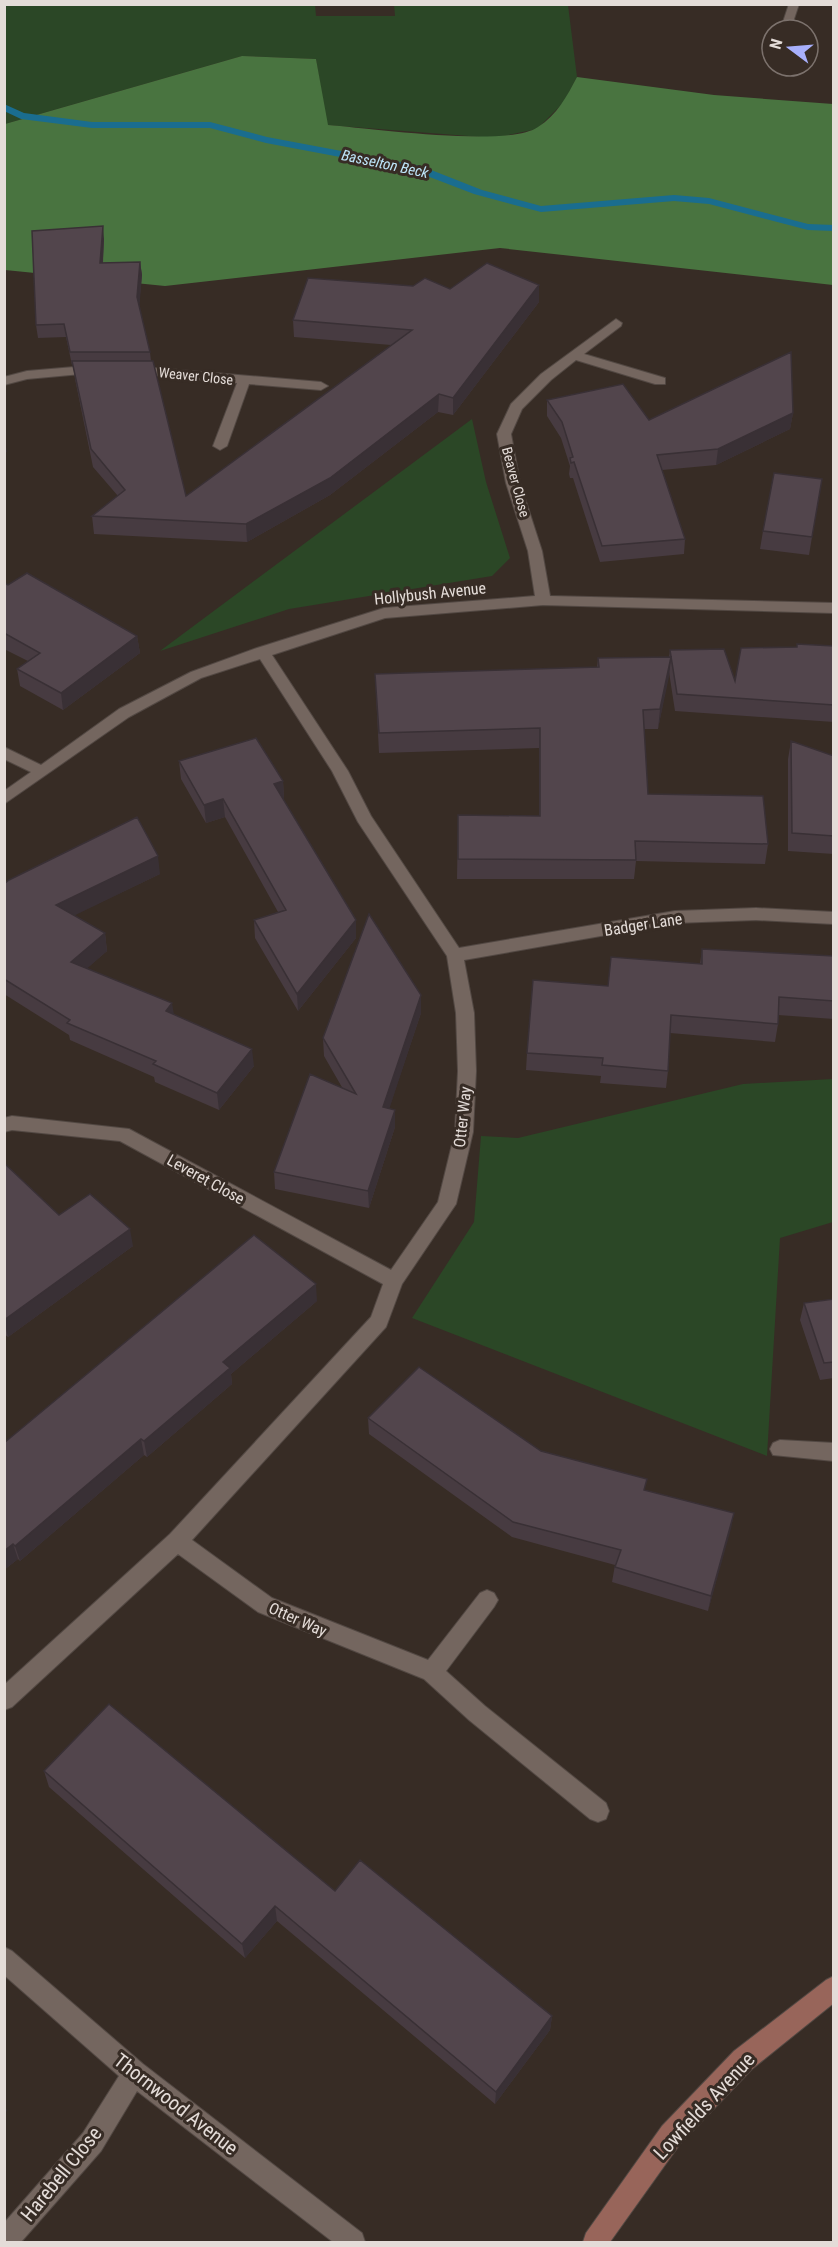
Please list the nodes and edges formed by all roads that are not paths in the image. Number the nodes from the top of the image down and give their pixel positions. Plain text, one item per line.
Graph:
1 (616, 323) dead end
2 (574, 355) junction
3 (4, 381) edge
4 (244, 381) junction
5 (660, 381) dead end
6 (321, 386) dead end
7 (220, 446) dead end
8 (543, 600) junction
9 (834, 608) edge
10 (262, 651) junction
11 (4, 752) edge
12 (41, 771) junction
13 (4, 799) edge
14 (834, 918) edge
15 (455, 955) junction
16 (4, 1125) edge
17 (394, 1281) junction
18 (780, 1449) dead end
19 (834, 1452) edge
20 (177, 1541) junction
21 (487, 1600) dead end
22 (432, 1672) junction
23 (4, 1700) edge
24 (598, 1811) dead end
25 (4, 1959) edge
26 (834, 1988) edge
27 (134, 2073) junction
28 (5, 2242) edge
29 (353, 2242) edge
30 (595, 2242) edge

1 - 2 street, Beaver Close
2 - 5 street
2 - 8 street, Beaver Close
3 - 4 street, Weaver Close
4 - 6 street, Weaver Close
4 - 7 street, Weaver Close
8 - 9 street, Hollybush Avenue
8 - 10 street, Hollybush Avenue
10 - 12 street, Hollybush Avenue
10 - 15 street, Otter Way
11 - 12 street
12 - 13 street, Hollybush Avenue
14 - 15 street, Badger Lane
15 - 17 street, Otter Way
16 - 17 street, Leveret Close
17 - 20 street, Otter Way
18 - 19 street
20 - 22 street, Otter Way
20 - 23 street, Otter Way
21 - 22 street
22 - 24 street, Otter Way
25 - 27 street, Thornwood Avenue
26 - 30 street, Lowfields Avenue
27 - 28 street, Harebell Close
27 - 29 street, Thornwood Avenue

